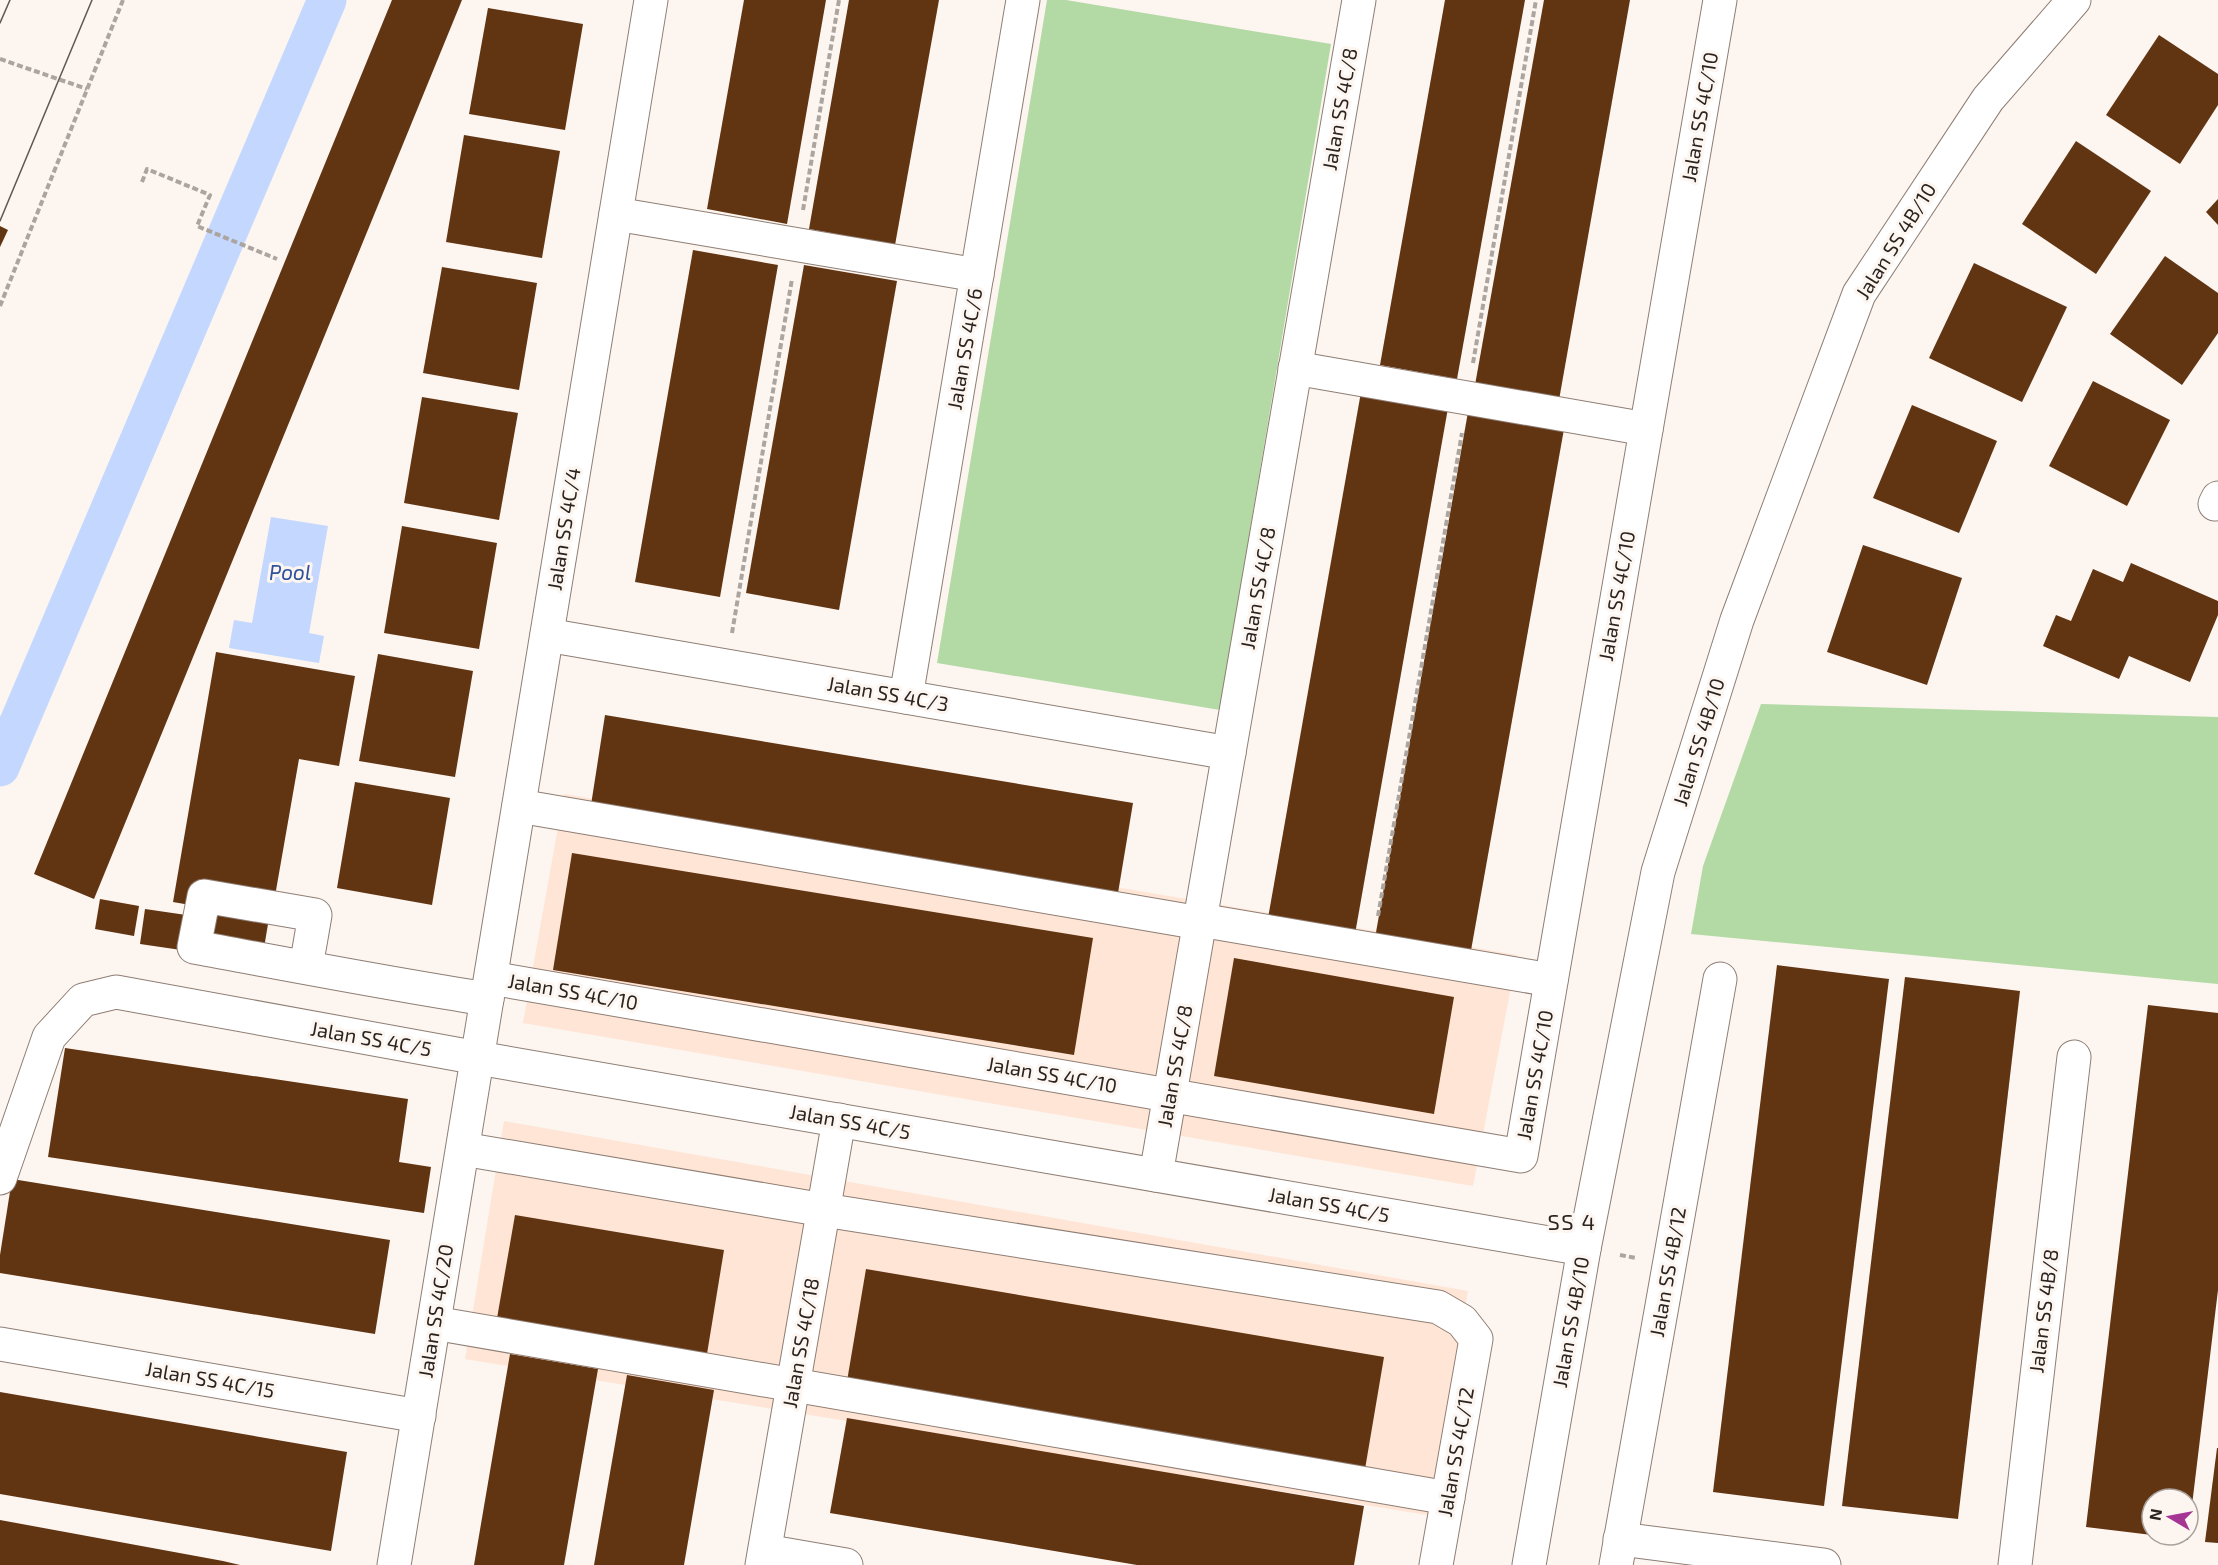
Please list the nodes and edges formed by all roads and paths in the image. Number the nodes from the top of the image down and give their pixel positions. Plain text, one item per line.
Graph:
1 (123, 0) edge
2 (651, 0) edge
3 (839, 0) edge
4 (1023, 0) edge
5 (1359, 0) edge
6 (1536, 0) edge
7 (1720, 0) edge
8 (2074, 0) edge
9 (0, 58) edge
10 (87, 89) junction
11 (142, 182) dead end
12 (616, 214) junction
13 (797, 245) junction
14 (277, 259) dead end
15 (977, 275) junction
16 (0, 306) edge
17 (1295, 368) junction
18 (1467, 398) junction
19 (1646, 429) junction
20 (547, 635) junction
21 (727, 666) junction
22 (906, 697) junction
23 (1229, 753) junction
24 (519, 806) junction
25 (1200, 922) junction
26 (1372, 949) junction
27 (306, 967) dead end
28 (1720, 978) dead end
29 (1551, 980) junction
30 (489, 988) junction
31 (2074, 1057) dead end
32 (478, 1058) junction
33 (1170, 1095) junction
34 (839, 1120) junction
35 (463, 1149) junction
36 (1156, 1175) junction
37 (0, 1178) edge
38 (824, 1210) junction
39 (1584, 1249) junction
40 (1670, 1264) junction
41 (434, 1323) junction
42 (0, 1344) edge
43 (793, 1386) junction
44 (419, 1416) junction
45 (1448, 1498) junction
46 (1618, 1552) edge
47 (764, 1558) edge
48 (394, 1565) edge
49 (846, 1565) edge
50 (1436, 1565) edge
51 (1529, 1565) edge
52 (1824, 1565) edge
53 (2014, 1565) edge

1 - 10 path
2 - 12 street, Jalan SS 4C/4
3 - 13 path
4 - 15 street, Jalan SS 4C/6
5 - 17 street, Jalan SS 4C/8
6 - 18 path
7 - 19 street, Jalan SS 4C/10
8 - 39 street, Jalan SS 4B/10
9 - 10 path
10 - 16 path
11 - 14 path
12 - 13 street
12 - 20 street, Jalan SS 4C/4
13 - 15 street
13 - 21 path
15 - 22 street, Jalan SS 4C/6
17 - 18 street
17 - 23 street, Jalan SS 4C/8
18 - 19 street
18 - 26 path
19 - 29 street, Jalan SS 4C/10
20 - 21 street, Jalan SS 4C/3
20 - 24 street, Jalan SS 4C/4
21 - 22 street, Jalan SS 4C/3
22 - 23 street, Jalan SS 4C/3
23 - 25 street, Jalan SS 4C/8
24 - 25 street
24 - 30 street, Jalan SS 4C/4
25 - 26 street
25 - 33 street, Jalan SS 4C/8
26 - 29 street
27 - 30 street, Jalan SS 4C/10
28 - 40 street, Jalan SS 4B/12
29 - 33 street, Jalan SS 4C/10
30 - 32 street, Jalan SS 4C/4
30 - 33 street, Jalan SS 4C/10
31 - 53 street, Jalan SS 4B/8
32 - 34 street, Jalan SS 4C/5
32 - 35 street, Jalan SS 4C/20
32 - 37 street, Jalan SS 4C/5
33 - 36 street, Jalan SS 4C/8
34 - 36 street, Jalan SS 4C/5
34 - 38 street, Jalan SS 4C/18
35 - 38 street
35 - 41 street, Jalan SS 4C/20
36 - 39 street, Jalan SS 4C/5
38 - 43 street, Jalan SS 4C/18
38 - 45 street, Jalan SS 4C/12
39 - 40 path
39 - 51 street, Jalan SS 4B/10
40 - 46 street, Jalan SS 4B/12
41 - 43 street
41 - 44 street, Jalan SS 4C/20
42 - 44 street, Jalan SS 4C/15
43 - 45 street
43 - 47 street, Jalan SS 4C/18
44 - 48 street, Jalan SS 4C/20
45 - 50 street, Jalan SS 4C/12
46 - 52 street
47 - 49 street

